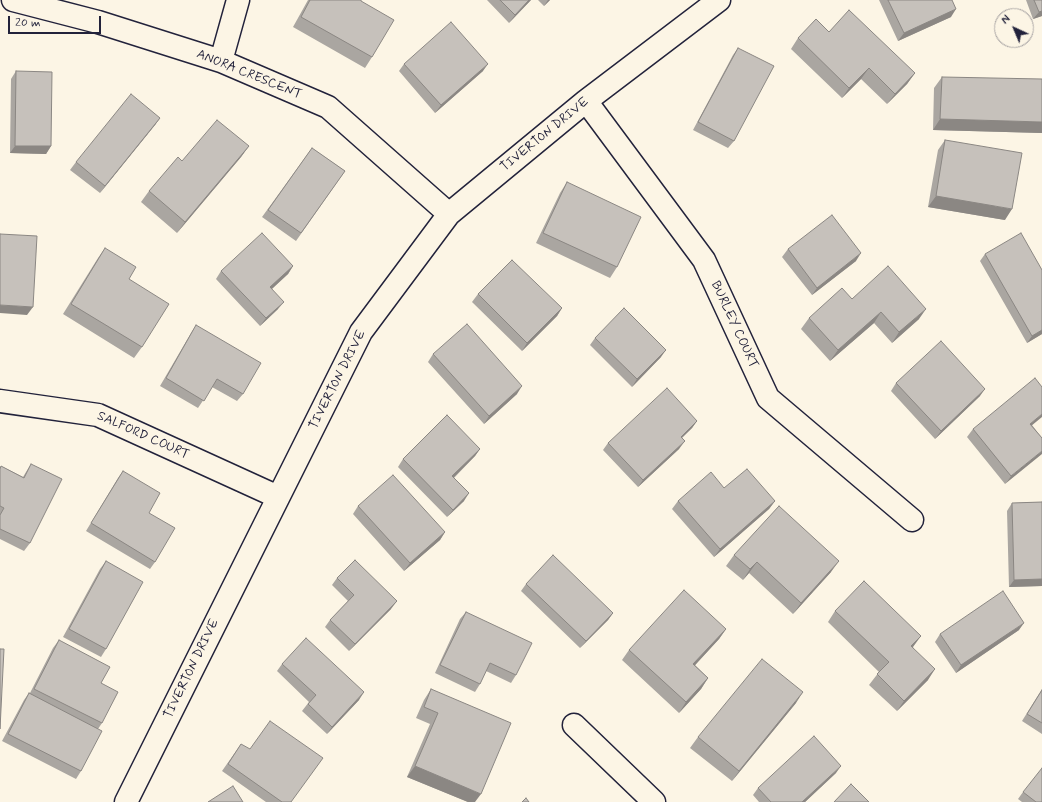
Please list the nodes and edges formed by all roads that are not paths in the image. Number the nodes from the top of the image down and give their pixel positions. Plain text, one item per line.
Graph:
1 (13, 0) edge
2 (238, 0) edge
3 (719, 0) edge
4 (221, 60) junction
5 (586, 101) junction
6 (449, 214) junction
7 (0, 401) edge
8 (278, 497) junction
9 (912, 520) dead end
10 (574, 725) dead end
11 (126, 802) edge
12 (654, 802) edge

1 - 4 street, ANORA CRESCENT
2 - 4 street
3 - 5 street, TIVERTON DRIVE
4 - 6 street, ANORA CRESCENT
5 - 6 street, TIVERTON DRIVE
5 - 9 street, BURLEY COURT
6 - 8 street, TIVERTON DRIVE
7 - 8 street, SALFORD COURT
8 - 11 street, TIVERTON DRIVE
10 - 12 street

